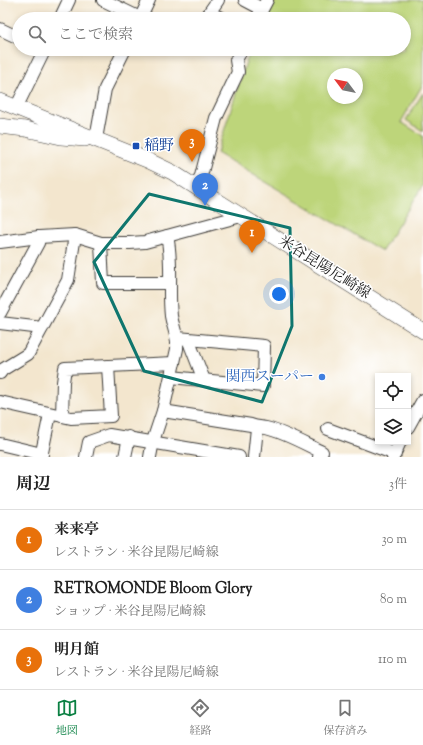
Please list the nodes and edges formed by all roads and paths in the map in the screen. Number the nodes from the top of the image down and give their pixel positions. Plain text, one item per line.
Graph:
1 (69, 0) edge
2 (103, 0) edge
3 (149, 0) edge
4 (218, 0) edge
5 (245, 0) edge
6 (262, 9) edge
7 (63, 12) edge
8 (126, 12) edge
9 (143, 12) edge
10 (210, 12) edge
11 (0, 29) edge
12 (12, 35) edge
13 (40, 56) edge
14 (122, 56) edge
15 (238, 56) edge
16 (0, 101) edge
17 (16, 108) junction
18 (0, 126) edge
19 (96, 139) junction
20 (195, 186) junction
21 (241, 216) junction
22 (76, 235) junction
23 (167, 236) junction
24 (39, 237) junction
25 (0, 242) edge
26 (101, 242) junction
27 (169, 283) junction
28 (0, 313) edge
29 (0, 324) edge
30 (42, 328) junction
31 (423, 332) edge
32 (183, 339) junction
33 (174, 363) junction
34 (108, 366) junction
35 (0, 373) edge
36 (171, 377) junction
37 (204, 380) junction
38 (423, 400) edge
39 (0, 402) edge
40 (163, 411) junction
41 (56, 415) junction
42 (411, 422) edge
43 (257, 428) junction
44 (328, 429) dead end
45 (129, 437) junction
46 (153, 441) junction
47 (0, 444) edge
48 (399, 445) edge
49 (211, 454) edge
50 (41, 455) edge
51 (394, 455) edge
52 (86, 457) edge
53 (125, 457) edge
54 (150, 457) edge
55 (239, 457) edge
56 (254, 457) edge
57 (319, 457) edge

1 - 7 street
2 - 8 street
3 - 9 street
4 - 10 street
5 - 6 street
11 - 12 street
13 - 17 street
14 - 19 street
15 - 20 street
16 - 17 main road, 米谷昆陽尼崎線
17 - 19 main road, 米谷昆陽尼崎線
18 - 19 main road, 米谷昆陽尼崎線
19 - 20 main road, 米谷昆陽尼崎線
20 - 21 main road, 米谷昆陽尼崎線
21 - 23 street
21 - 31 main road, 米谷昆陽尼崎線
22 - 24 street
22 - 26 street
22 - 30 street
23 - 26 street
23 - 27 street
24 - 25 street
24 - 28 street
26 - 27 street
27 - 32 street
29 - 30 street
30 - 35 street
32 - 33 street
32 - 37 street
32 - 37 street
33 - 34 street
33 - 36 street
34 - 41 street
34 - 41 street
36 - 37 street
36 - 40 street
38 - 42 street
39 - 41 street
40 - 43 street
40 - 46 street
41 - 50 street
43 - 56 street
43 - 57 street
44 - 51 street
45 - 46 street
45 - 52 street
45 - 53 street
46 - 49 street
46 - 54 street
47 - 50 street
48 - 51 street
49 - 55 street

